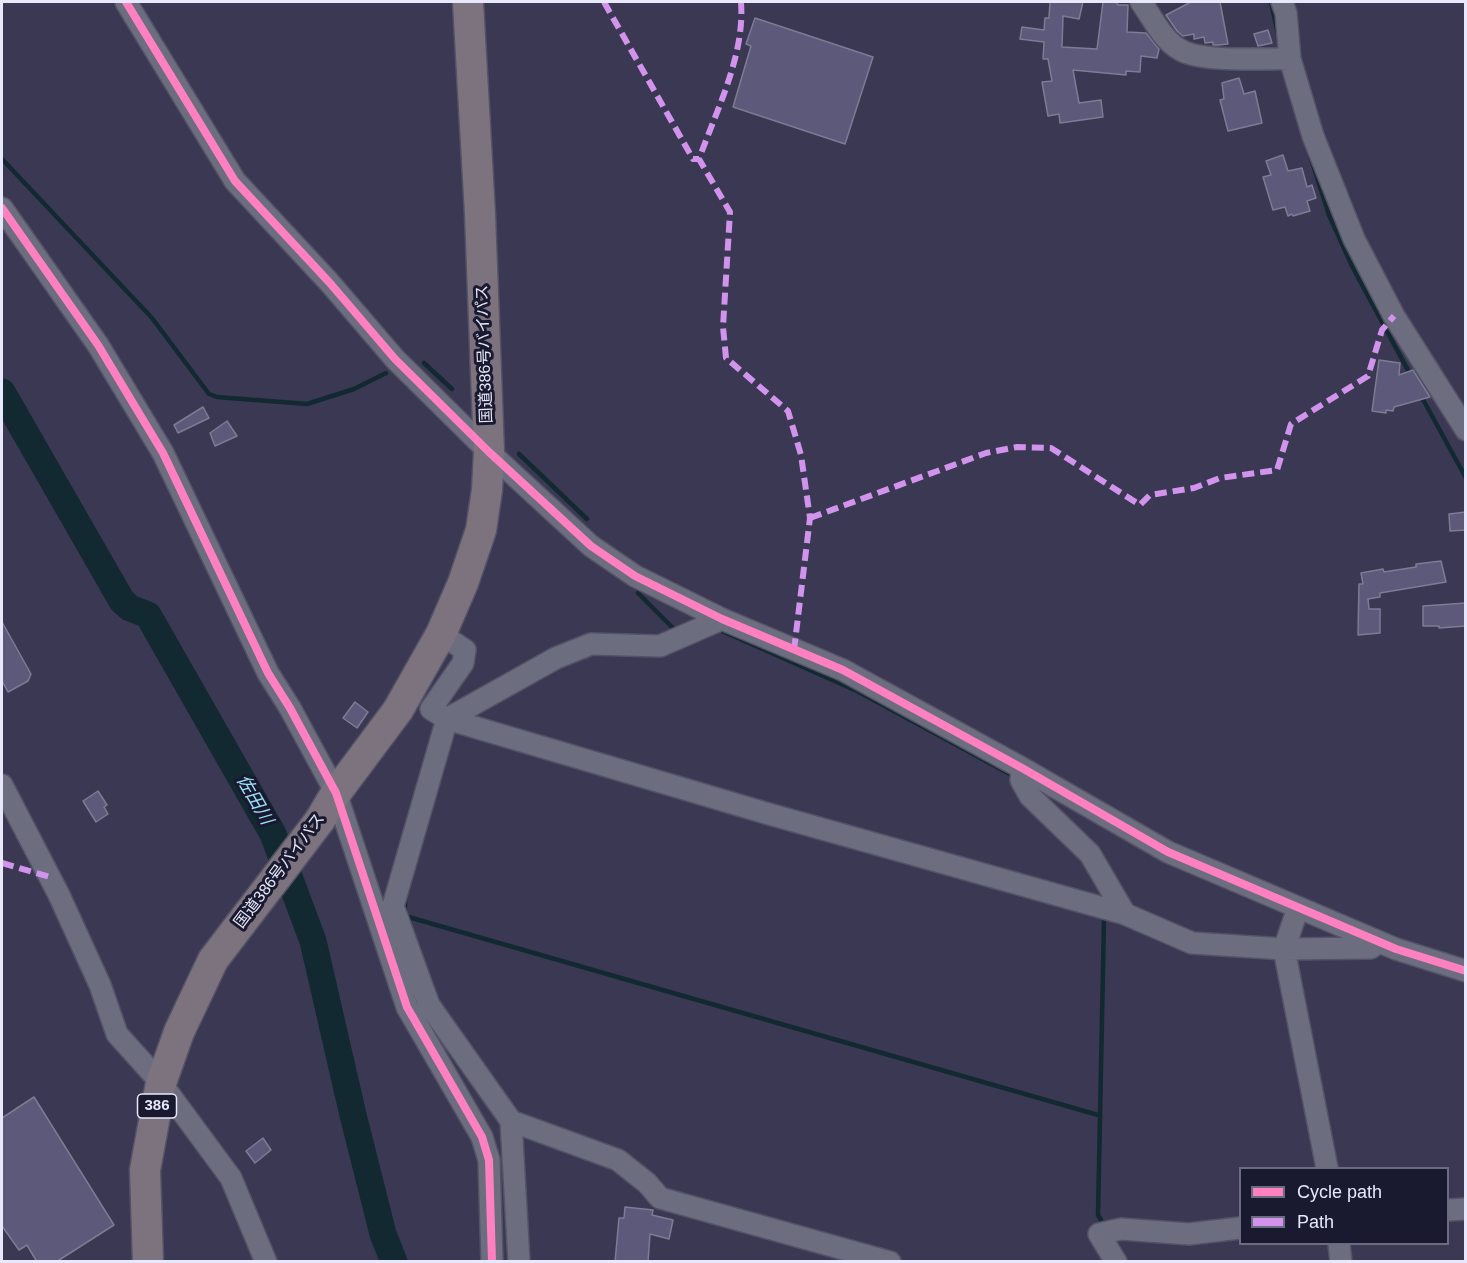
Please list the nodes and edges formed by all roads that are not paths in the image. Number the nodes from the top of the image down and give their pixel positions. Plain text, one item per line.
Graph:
1 (126, 2) edge
2 (468, 2) edge
3 (1141, 2) edge
4 (1282, 2) edge
5 (1290, 59) junction
6 (2, 208) edge
7 (1466, 430) edge
8 (489, 452) junction
9 (722, 619) junction
10 (441, 634) junction
11 (447, 719) junction
12 (1022, 768) junction
13 (2, 785) edge
14 (336, 793) junction
15 (1298, 908) junction
16 (1125, 914) junction
17 (1378, 942) junction
18 (1284, 949) junction
19 (1466, 971) edge
20 (161, 1083) junction
21 (511, 1121) junction
22 (1327, 1167) edge
23 (1466, 1209) edge
24 (1449, 1210) edge
25 (1239, 1228) edge
26 (1339, 1245) edge
27 (148, 1262) edge
28 (266, 1262) edge
29 (492, 1262) edge
30 (519, 1262) edge
31 (890, 1262) edge
32 (1116, 1262) edge
33 (1341, 1262) edge

1 - 8 street
2 - 8 highway, 国道386号バイパス / 386
3 - 5 street
4 - 5 street
5 - 7 street
6 - 14 street
8 - 9 street
8 - 10 highway, 国道386号バイパス / 386
9 - 11 street
9 - 12 street
10 - 11 street
10 - 14 highway, 国道386号バイパス / 386
11 - 16 street
11 - 21 street
12 - 15 street
12 - 16 street
13 - 20 street
14 - 20 highway, 国道386号バイパス / 386
14 - 29 street
15 - 17 street
15 - 18 street
16 - 18 street
17 - 18 street
17 - 19 street
18 - 22 street
20 - 27 highway, 国道386号バイパス / 386
20 - 28 street
21 - 30 street
21 - 31 street
23 - 24 street
25 - 32 street
26 - 33 street

